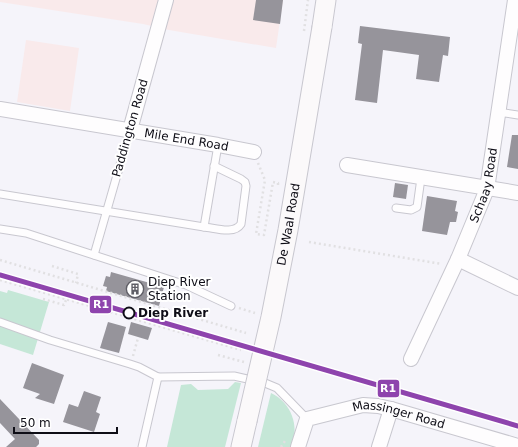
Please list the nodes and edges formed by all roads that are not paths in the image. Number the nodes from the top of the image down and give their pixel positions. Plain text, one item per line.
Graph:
1 (166, 0) edge
2 (326, 0) edge
3 (515, 0) edge
4 (0, 110) edge
5 (498, 112) junction
6 (518, 115) edge
7 (130, 130) junction
8 (218, 145) junction
9 (254, 152) road end
10 (346, 165) dead end
11 (214, 166) junction
12 (421, 178) junction
13 (488, 188) junction
14 (518, 193) edge
15 (0, 194) edge
16 (396, 208) dead end
17 (107, 211) junction
18 (204, 227) junction
19 (0, 229) edge
20 (94, 255) junction
21 (456, 263) junction
22 (518, 288) edge
23 (231, 306) road end
24 (0, 322) edge
25 (410, 359) dead end
26 (158, 377) junction
27 (391, 409) junction
28 (307, 419) junction
29 (500, 444) edge
30 (518, 446) edge
31 (142, 447) edge
32 (241, 447) edge
33 (298, 447) edge
34 (379, 447) edge

1 - 7 street, Paddington Road
2 - 32 main road, De Waal Road, bridge
3 - 5 street, Schaay Road
4 - 7 street, Mile End Road
5 - 6 lane
5 - 13 street, Schaay Road
7 - 8 street, Mile End Road
7 - 17 lane, Paddington Road
8 - 9 street, Mile End Road
8 - 11 lane
10 - 12 street
11 - 18 lane
11 - 18 lane
12 - 13 street
12 - 16 lane
13 - 14 street
13 - 21 street, Schaay Road
15 - 17 lane
17 - 18 lane
17 - 20 lane, Paddington Road
19 - 20 lane
20 - 23 lane
21 - 22 street
21 - 25 street, Schaay Road
24 - 26 lane
26 - 28 lane
26 - 31 lane
27 - 28 street, Massinger Road
27 - 29 street, Massinger Road
27 - 34 street
28 - 33 street
29 - 30 street, Massinger Road

